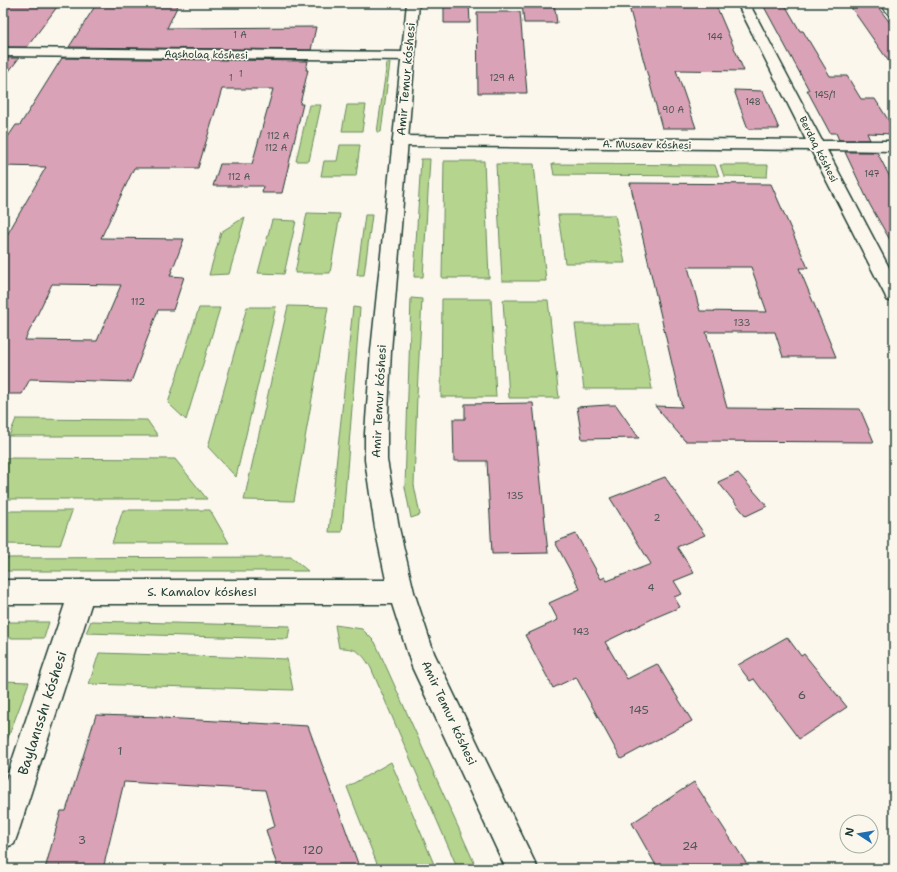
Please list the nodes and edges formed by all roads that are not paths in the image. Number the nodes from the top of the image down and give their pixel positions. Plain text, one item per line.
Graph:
1 (413, 3) edge
2 (743, 3) edge
3 (886, 3) edge
4 (894, 13) edge
5 (3, 52) edge
6 (408, 56) junction
7 (401, 141) junction
8 (817, 145) junction
9 (894, 146) edge
10 (894, 295) edge
11 (3, 592) edge
12 (82, 592) junction
13 (401, 592) junction
14 (3, 833) edge
15 (522, 869) edge

1 - 6 street, Amir Temur kóshesi
2 - 8 street, Berdaq kóshesi
3 - 4 street
5 - 6 street, Aqsholaq kóshesi
6 - 7 street, Amir Temur kóshesi
7 - 8 street, A. Musaev kóshesi
7 - 13 street, Amir Temur kóshesi
8 - 9 street, A. Musaev kóshesi
8 - 10 street, Berdaq kóshesi
11 - 12 street, S. Kamalov kóshesi
12 - 13 street, S. Kamalov kóshesi
12 - 14 street, Baylanısshı kóshesi
13 - 15 street, Amir Temur kóshesi

